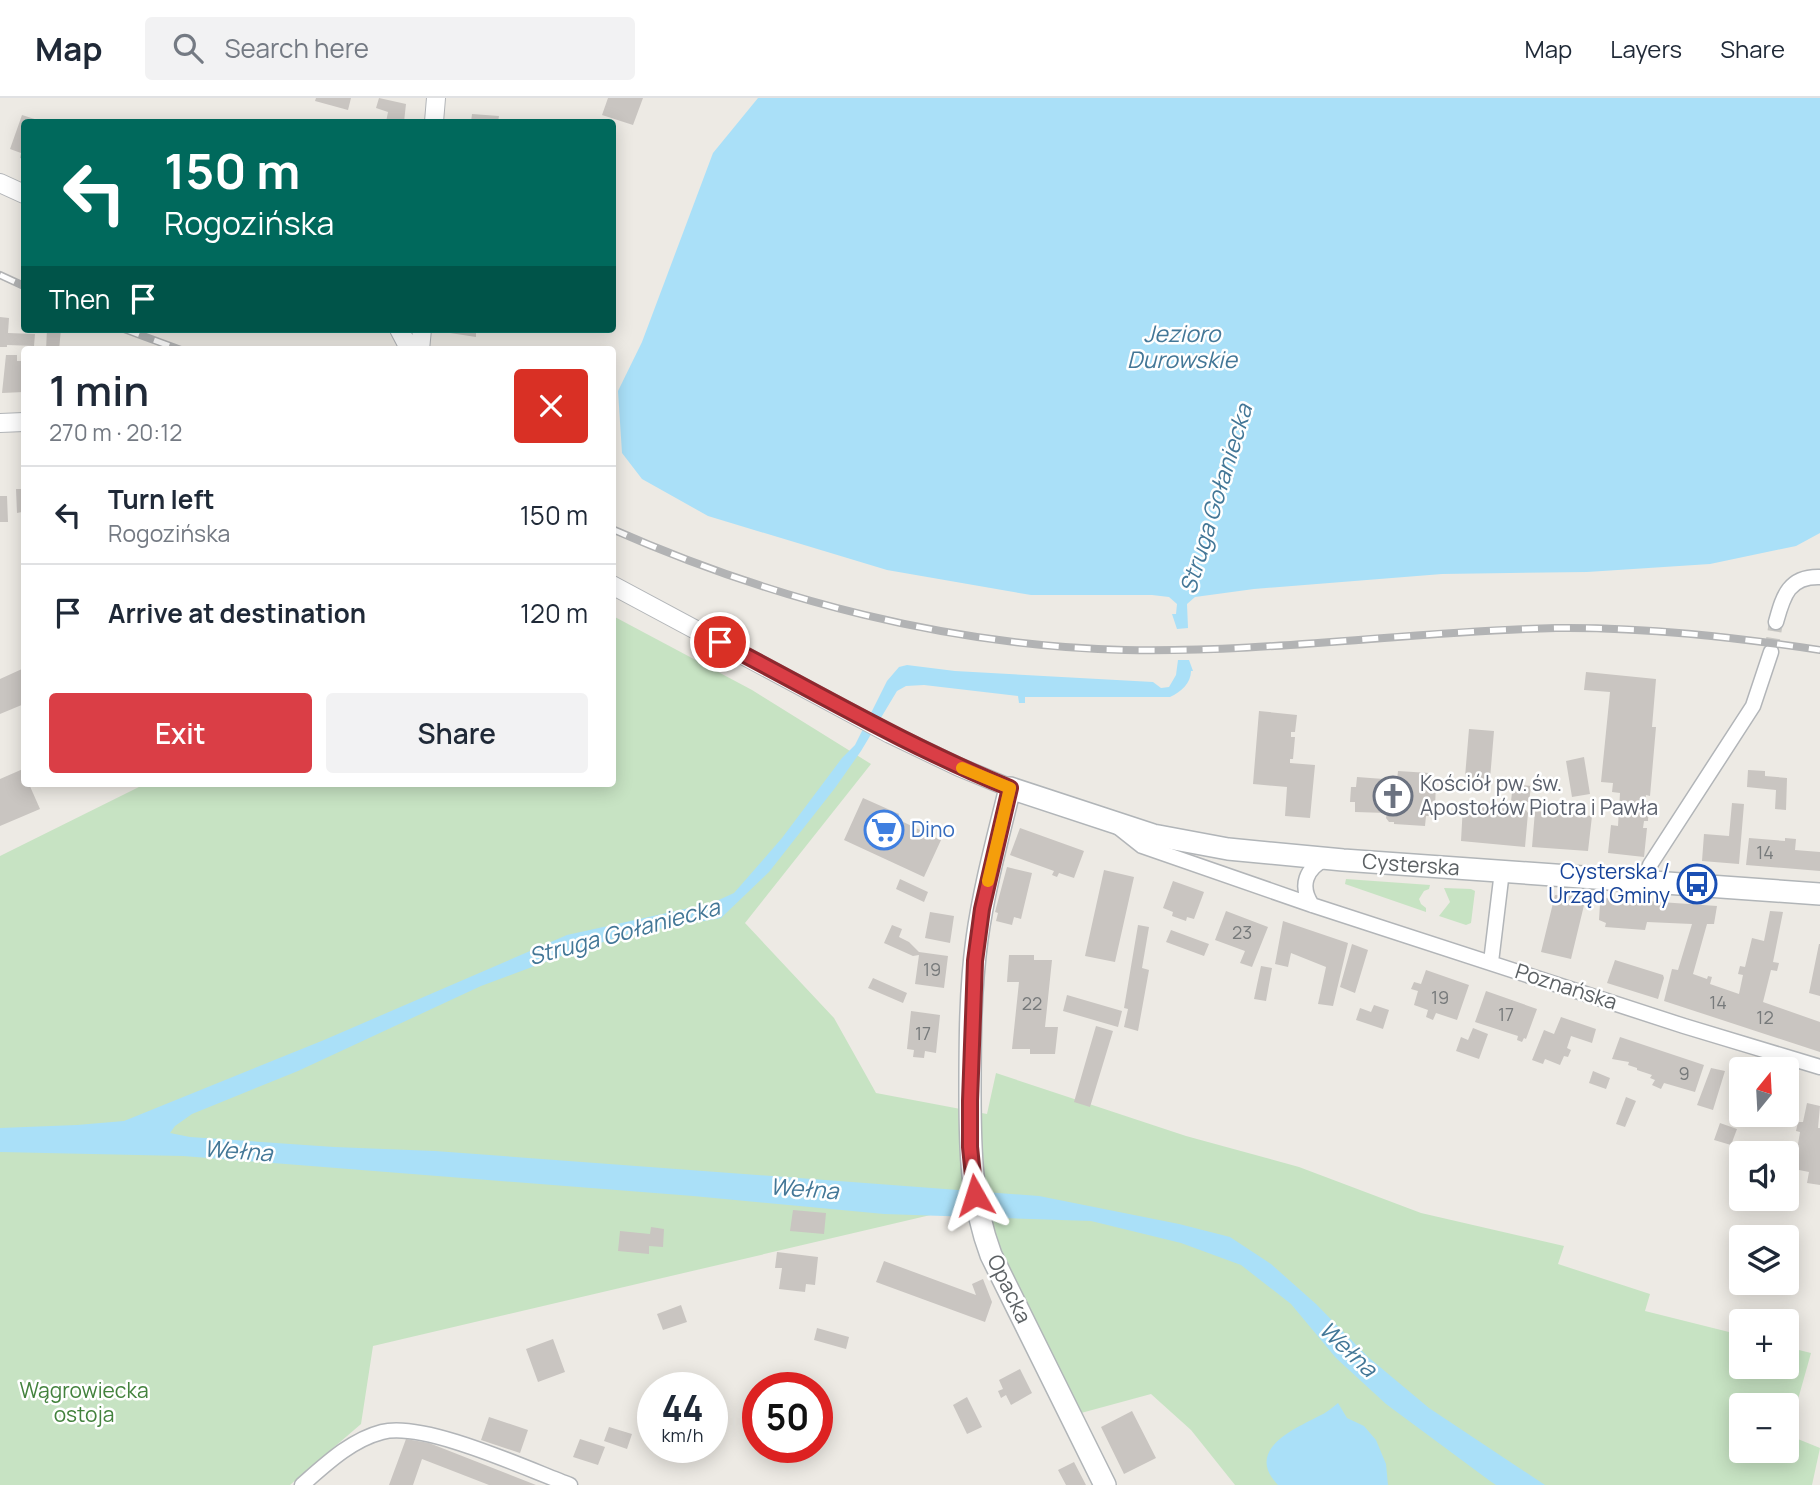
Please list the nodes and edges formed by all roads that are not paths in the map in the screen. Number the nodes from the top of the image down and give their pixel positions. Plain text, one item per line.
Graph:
1 (436, 98) edge
2 (434, 119) edge
3 (0, 183) edge
4 (21, 193) edge
5 (21, 422) edge
6 (0, 423) edge
7 (1820, 577) edge
8 (616, 587) edge
9 (1776, 622) tunnel mouth
10 (1771, 652) tunnel mouth
11 (1010, 788) junction
12 (1111, 822) junction
13 (1326, 859) junction
14 (1502, 871) junction
15 (1647, 880) junction
16 (1820, 894) edge
17 (1312, 905) junction
18 (1491, 962) junction
19 (1820, 1067) edge
20 (302, 1485) edge
21 (570, 1485) edge
22 (1105, 1485) edge

1 - 2 street
3 - 4 street
5 - 6 street
7 - 9 street
8 - 11 street
10 - 15 street
11 - 12 main road, Cysterska
11 - 22 main road, Opacka
12 - 13 main road, Cysterska
12 - 17 street, Poznańska
13 - 14 main road, Cysterska
13 - 17 street
14 - 15 main road, Cysterska
14 - 18 street
15 - 16 main road, Cysterska
17 - 18 street, Poznańska
18 - 19 street, Poznańska
20 - 21 street

